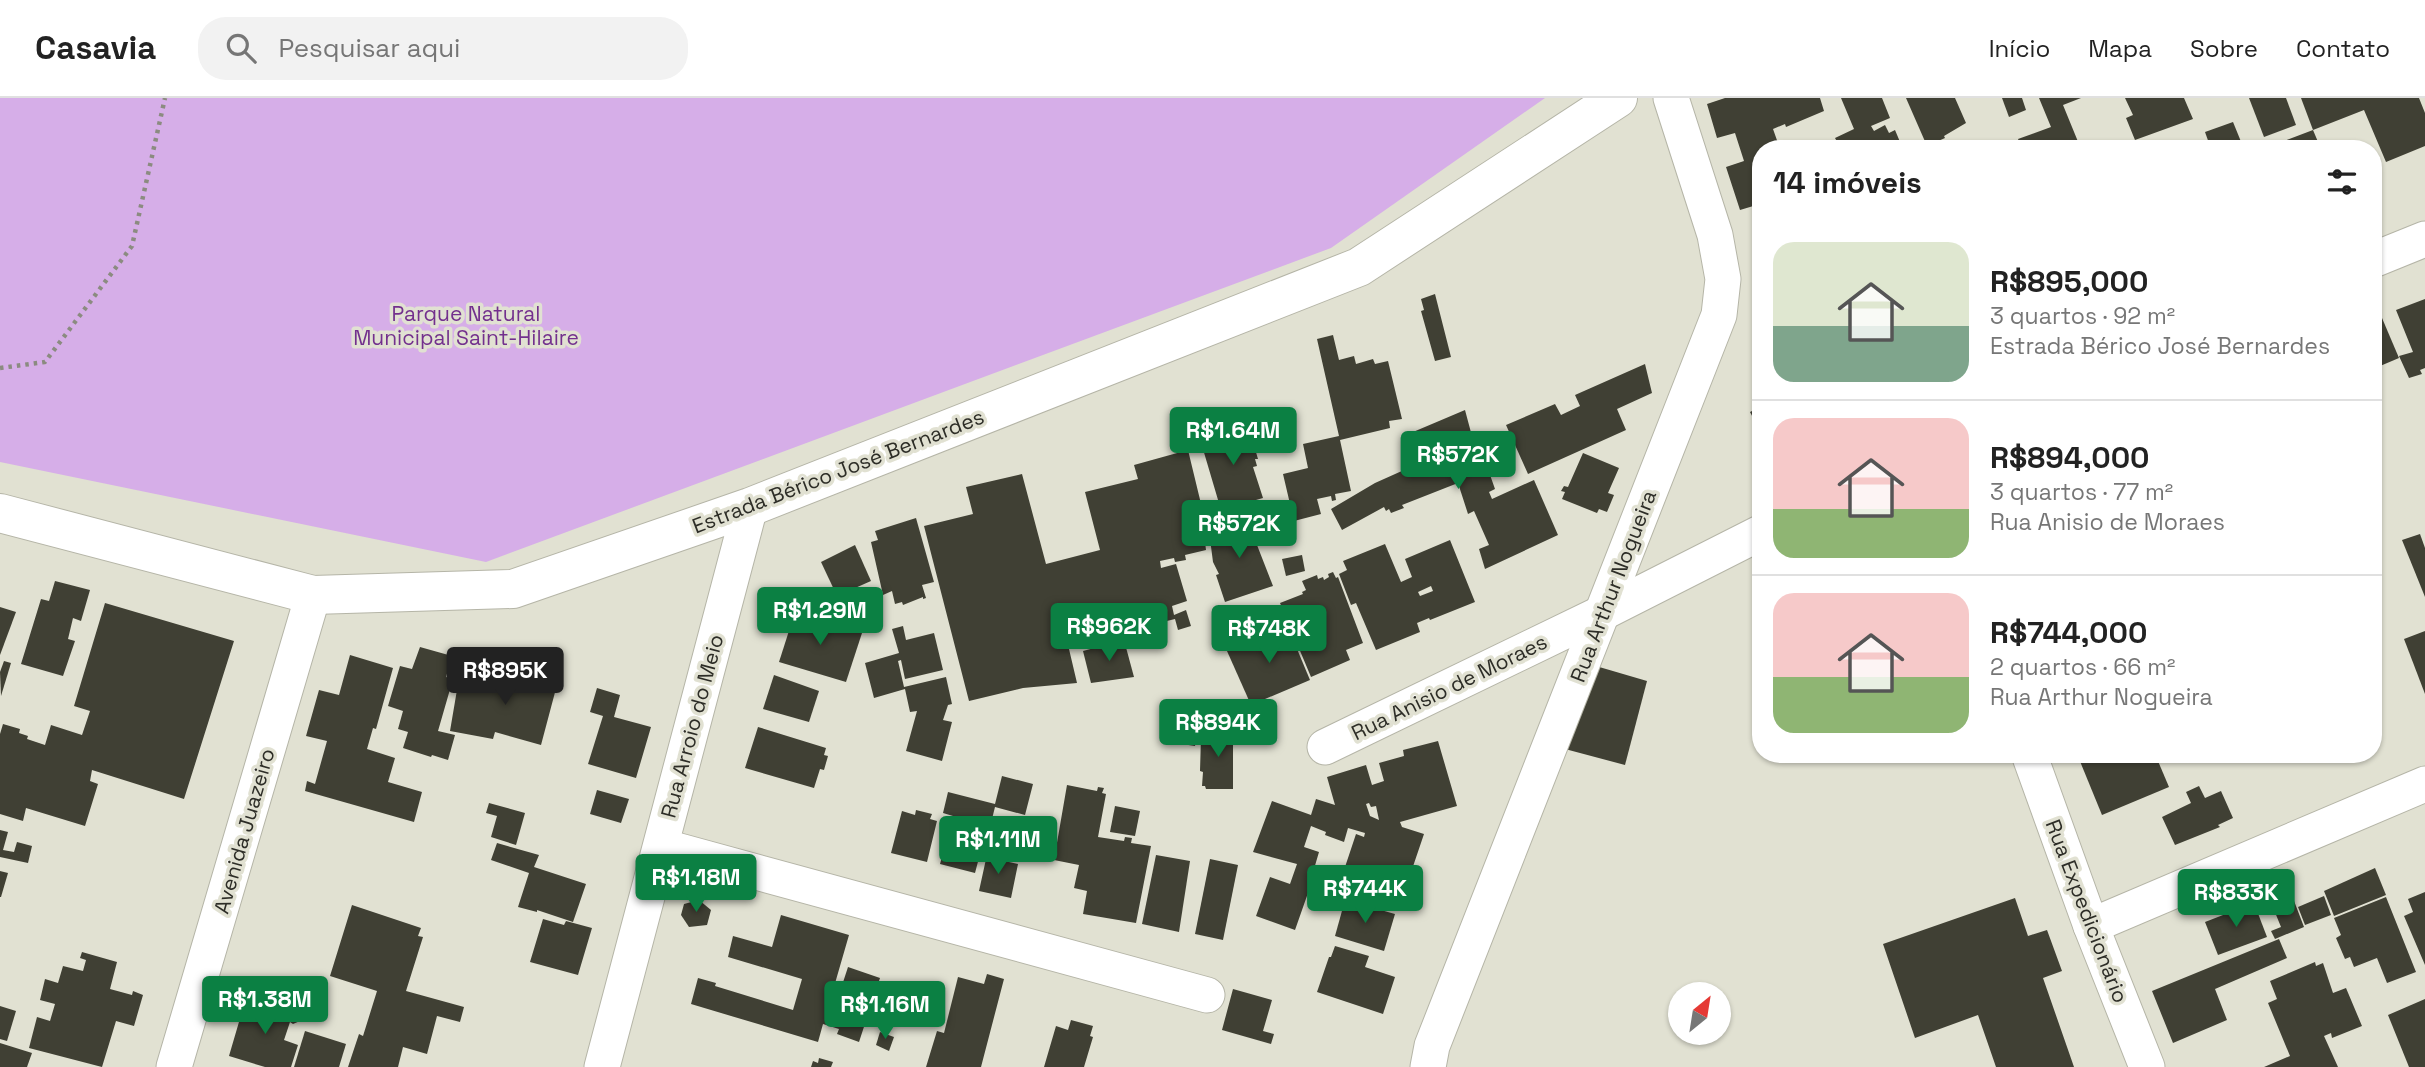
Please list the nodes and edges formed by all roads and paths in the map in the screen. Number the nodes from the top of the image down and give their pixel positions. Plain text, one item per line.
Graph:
1 (165, 98) edge
2 (1618, 98) edge
3 (1671, 98) edge
4 (2425, 239) edge
5 (2382, 256) edge
6 (0, 368) edge
7 (750, 507) junction
8 (0, 513) edge
9 (1752, 537) edge
10 (313, 595) junction
11 (1602, 613) junction
12 (1325, 747) dead end
13 (2032, 763) edge
14 (2425, 784) edge
15 (661, 846) junction
16 (2091, 926) junction
17 (1207, 995) dead end
18 (174, 1067) edge
19 (602, 1067) edge
20 (1428, 1067) edge
21 (2147, 1067) edge

1 - 6 path
2 - 7 main road, Estrada Bérico José Bernardes
3 - 11 street, Rua Arthur Nogueira
4 - 5 street
7 - 10 main road, Estrada Bérico José Bernardes
7 - 15 street, Rua Arroio do Meio
8 - 10 main road, Estrada Bérico José Bernardes
9 - 11 street, Rua Anisio de Moraes
10 - 18 street, Avenida Juazeiro
11 - 12 street, Rua Anisio de Moraes
11 - 20 street, Rua Arthur Nogueira
13 - 16 street, Rua Expedicionário
14 - 16 street
15 - 17 street
15 - 19 street, Rua Arroio do Meio
16 - 21 street, Rua Expedicionário

